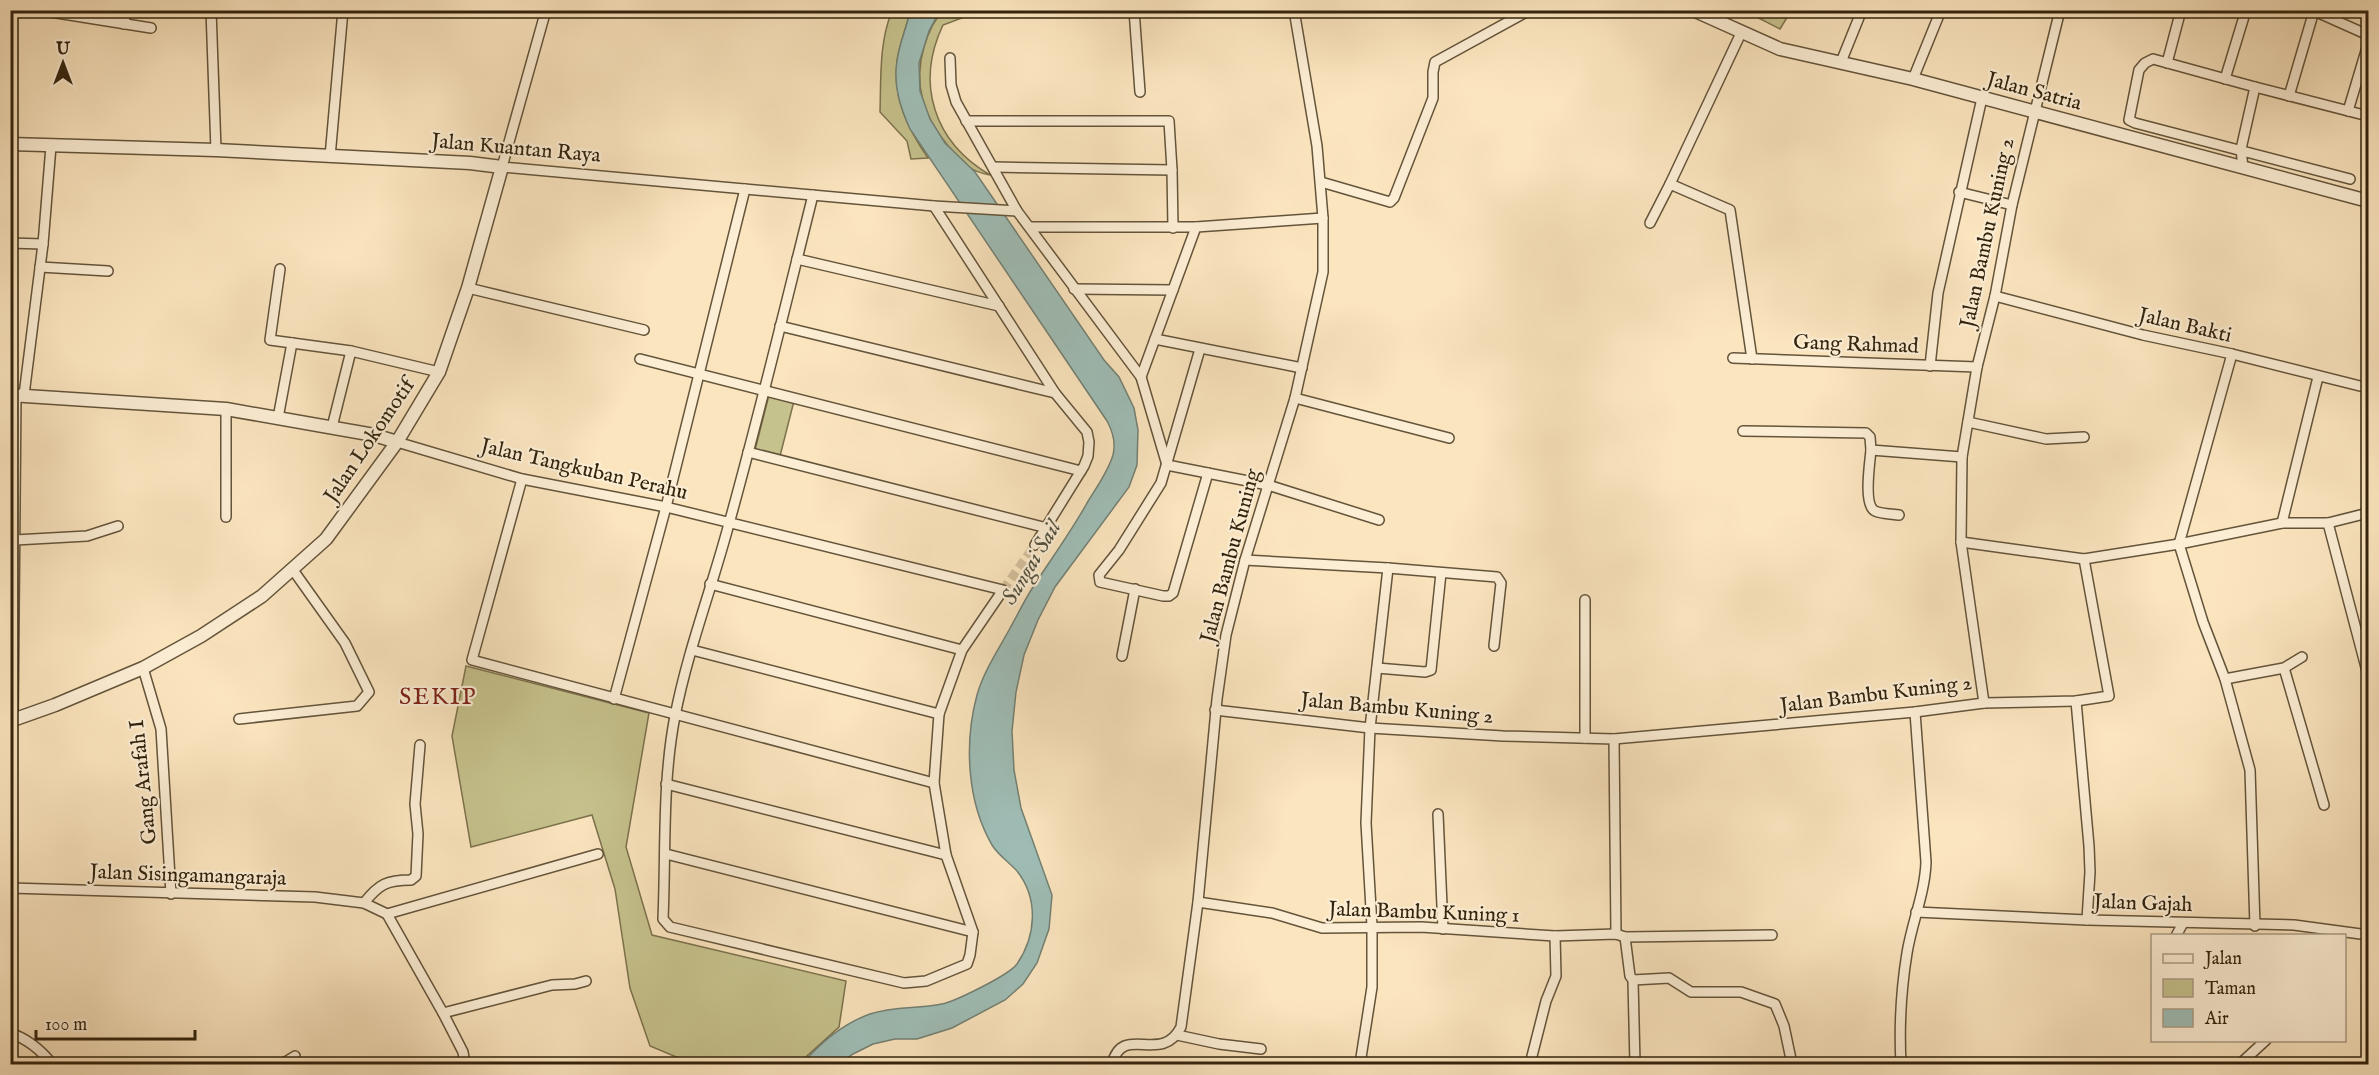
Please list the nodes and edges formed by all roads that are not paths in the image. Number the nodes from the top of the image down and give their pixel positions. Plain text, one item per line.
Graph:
1 (38, 10) edge
2 (126, 10) edge
3 (211, 10) edge
4 (343, 10) edge
5 (546, 10) edge
6 (1134, 10) edge
7 (1294, 10) edge
8 (1530, 10) edge
9 (1694, 10) edge
10 (1862, 10) edge
11 (1941, 10) edge
12 (2060, 10) edge
13 (2181, 10) edge
14 (2246, 10) edge
15 (2313, 11) edge
16 (124, 24) junction
17 (151, 28) dead end
18 (1742, 32) junction
19 (2368, 35) edge
20 (2368, 44) edge
21 (950, 58) dead end
22 (1841, 62) junction
23 (2168, 63) junction
24 (1913, 79) junction
25 (2225, 79) junction
26 (2255, 87) junction
27 (1140, 92) dead end
28 (2289, 96) junction
29 (1982, 98) junction
30 (2348, 111) junction
31 (2033, 113) junction
32 (2368, 116) edge
33 (966, 121) junction
34 (10, 144) edge
35 (51, 146) junction
36 (2241, 149) junction
37 (216, 150) junction
38 (330, 157) junction
39 (502, 167) junction
40 (993, 167) junction
41 (2243, 168) junction
42 (1172, 170) junction
43 (2350, 179) dead end
44 (1321, 182) junction
45 (1670, 184) junction
46 (746, 189) junction
47 (1959, 192) junction
48 (813, 195) junction
49 (2368, 198) edge
50 (2012, 205) junction
51 (934, 206) junction
52 (1013, 211) junction
53 (1323, 218) junction
54 (1650, 223) dead end
55 (1030, 228) junction
56 (1173, 228) junction
57 (1196, 228) junction
58 (10, 243) edge
59 (43, 244) junction
60 (797, 259) junction
61 (40, 267) junction
62 (280, 269) dead end
63 (108, 271) dead end
64 (468, 288) junction
65 (1074, 289) junction
66 (1173, 290) junction
67 (1995, 296) junction
68 (999, 306) junction
69 (780, 326) junction
70 (644, 330) dead end
71 (1155, 339) junction
72 (292, 343) junction
73 (1200, 349) junction
74 (351, 351) junction
75 (2232, 354) junction
76 (1733, 358) dead end
77 (640, 359) dead end
78 (1752, 359) junction
79 (1930, 366) junction
80 (1977, 367) junction
81 (1302, 368) junction
82 (439, 372) junction
83 (700, 374) junction
84 (1141, 377) junction
85 (2318, 377) junction
86 (2368, 388) edge
87 (763, 390) junction
88 (1055, 393) junction
89 (17, 395) edge
90 (1295, 398) junction
91 (226, 410) junction
92 (278, 418) junction
93 (1968, 422) junction
94 (332, 427) junction
95 (1743, 431) dead end
96 (2084, 437) dead end
97 (1449, 438) dead end
98 (397, 442) junction
99 (1871, 450) junction
100 (748, 452) junction
101 (1962, 457) junction
102 (1167, 465) junction
103 (1081, 471) junction
104 (1208, 473) junction
105 (522, 479) junction
106 (1268, 485) junction
107 (666, 507) junction
108 (2368, 513) edge
109 (1899, 515) dead end
110 (226, 517) dead end
111 (1378, 520) dead end
112 (730, 522) junction
113 (2282, 523) junction
114 (2328, 524) junction
115 (118, 526) dead end
116 (1047, 528) junction
117 (15, 540) junction
118 (1961, 542) junction
119 (2179, 544) junction
120 (1035, 545) tunnel mouth
121 (2084, 559) junction
122 (1245, 560) junction
123 (1388, 568) junction
124 (293, 570) junction
125 (1441, 573) junction
126 (710, 584) junction
127 (1135, 589) junction
128 (1585, 600) dead end
129 (1494, 646) dead end
130 (692, 650) junction
131 (962, 650) junction
132 (1122, 656) dead end
133 (2302, 657) dead end
134 (142, 668) junction
135 (1377, 668) junction
136 (2284, 668) junction
137 (2368, 675) edge
138 (2225, 679) junction
139 (614, 699) junction
140 (2076, 701) junction
141 (1984, 703) junction
142 (1215, 710) junction
143 (1915, 712) junction
144 (939, 714) junction
145 (675, 716) junction
146 (239, 719) dead end
147 (12, 721) edge
148 (1370, 728) junction
149 (1586, 738) junction
150 (1614, 739) junction
151 (420, 745) dead end
152 (934, 783) junction
153 (666, 784) junction
154 (2324, 805) dead end
155 (1438, 814) dead end
156 (598, 854) dead end
157 (666, 854) junction
158 (946, 855) junction
159 (10, 888) edge
160 (171, 894) junction
161 (1198, 902) junction
162 (364, 903) junction
163 (1917, 912) junction
164 (387, 914) junction
165 (2087, 920) junction
166 (2183, 923) junction
167 (1372, 926) junction
168 (2255, 926) junction
169 (1443, 929) junction
170 (973, 932) junction
171 (2177, 934) edge
172 (1772, 935) dead end
173 (2368, 935) edge
174 (1555, 936) junction
175 (1621, 936) junction
176 (1633, 980) junction
177 (586, 981) dead end
178 (443, 1013) junction
179 (10, 1034) edge
180 (1177, 1035) junction
181 (2265, 1042) edge
182 (1261, 1048) dead end
183 (295, 1056) dead end
184 (52, 1065) edge
185 (282, 1065) edge
186 (465, 1065) edge
187 (1112, 1065) edge
188 (1360, 1065) edge
189 (1530, 1065) edge
190 (1635, 1065) edge
191 (1792, 1065) edge
192 (1901, 1065) edge
193 (2240, 1065) edge

1 - 16 street
2 - 16 street
3 - 37 street
4 - 38 street
5 - 39 street, Jalan Lokomotif
6 - 27 street
7 - 44 street, Jalan Bambu Kuning
8 - 44 street
9 - 18 street, Jalan Satria
10 - 22 street
11 - 24 street
12 - 31 street, Jalan Bambu Kuning 2
13 - 23 street
14 - 25 street
15 - 19 street
15 - 28 street
16 - 17 street
18 - 22 street, Jalan Satria
18 - 45 street
20 - 30 street
21 - 33 street
22 - 24 street, Jalan Satria
23 - 25 street
23 - 36 street
24 - 29 street, Jalan Satria
25 - 26 street
26 - 28 street
26 - 36 street
28 - 30 street
29 - 31 street, Jalan Satria
29 - 47 street
30 - 32 street
31 - 41 street, Jalan Satria
31 - 50 street, Jalan Bambu Kuning 2
33 - 40 street
33 - 42 street
34 - 35 street, Jalan Kuantan Raya
35 - 37 street, Jalan Kuantan Raya
35 - 59 street
36 - 41 street
36 - 43 street
37 - 38 street, Jalan Kuantan Raya
38 - 39 street, Jalan Kuantan Raya
39 - 46 street, Jalan Kuantan Raya
39 - 64 street, Jalan Lokomotif
40 - 42 street
40 - 52 street
41 - 49 street, Jalan Satria
42 - 56 street
44 - 53 street, Jalan Bambu Kuning
45 - 54 street
45 - 78 street
46 - 48 street, Jalan Kuantan Raya
46 - 83 street
47 - 50 street
47 - 79 street
48 - 51 street, Jalan Kuantan Raya
48 - 60 street
50 - 67 street, Jalan Bambu Kuning 2
51 - 52 street, Jalan Kuantan Raya
51 - 68 street
52 - 55 street
53 - 57 street
53 - 81 street, Jalan Bambu Kuning
55 - 56 street
55 - 65 street
56 - 57 street
57 - 66 street
58 - 59 street
59 - 61 street
60 - 68 street
60 - 69 street
61 - 63 street
61 - 89 street
62 - 72 street
64 - 70 street
64 - 82 street, Jalan Lokomotif
65 - 66 street
65 - 84 street
66 - 71 street
67 - 75 street, Jalan Bakti
67 - 80 street, Jalan Bambu Kuning 2
68 - 88 street
69 - 87 street
69 - 88 street
71 - 73 street
71 - 84 street
72 - 74 street
72 - 92 street
73 - 81 street
73 - 102 street
74 - 82 street
74 - 94 street
75 - 85 street, Jalan Bakti
75 - 119 street
76 - 78 street, Gang Rahmad
77 - 83 street
78 - 79 street, Gang Rahmad
79 - 80 street, Gang Rahmad
80 - 93 street, Jalan Bambu Kuning 2
81 - 90 street, Jalan Bambu Kuning
82 - 98 street, Jalan Lokomotif
83 - 87 street
83 - 107 street
84 - 102 street
85 - 86 street, Jalan Bakti
85 - 113 street
87 - 100 street
87 - 103 street
88 - 103 street
89 - 91 street
89 - 117 street
90 - 97 street
90 - 106 street, Jalan Bambu Kuning
91 - 92 street
91 - 110 street
92 - 94 street
93 - 96 street
93 - 101 street, Jalan Bambu Kuning 2
94 - 98 street
95 - 99 street
98 - 105 street, Jalan Tangkuban Perahu
98 - 124 street, Jalan Lokomotif
99 - 101 street
99 - 109 street
100 - 112 street
100 - 116 street
101 - 118 street, Jalan Bambu Kuning 2
102 - 104 street
102 - 127 street
103 - 116 street
104 - 106 street
104 - 127 street
105 - 107 street, Jalan Tangkuban Perahu
105 - 139 street
106 - 111 street
106 - 122 street, Jalan Bambu Kuning
107 - 112 street, Jalan Tangkuban Perahu
107 - 139 street
108 - 114 street
112 - 126 street
112 - 131 street, Jalan Tangkuban Perahu
113 - 114 street
113 - 119 street
114 - 137 street
115 - 117 street
116 - 120 street
117 - 147 street
118 - 121 street
118 - 141 street, Jalan Bambu Kuning 2
119 - 121 street
119 - 138 street
121 - 140 street
122 - 123 street
122 - 142 street, Jalan Bambu Kuning
123 - 125 street
123 - 135 street
124 - 134 street, Jalan Lokomotif
124 - 146 street
125 - 129 street
125 - 135 street
126 - 130 street
126 - 131 street
127 - 132 street
128 - 149 street
130 - 144 street
130 - 145 street
131 - 144 street
133 - 136 street
134 - 147 street, Jalan Lokomotif
134 - 160 street, Gang Arafah I
135 - 148 street
136 - 138 street
136 - 154 street
138 - 168 street
139 - 145 street
140 - 141 street
140 - 165 street
141 - 143 street, Jalan Bambu Kuning 2
142 - 148 street, Jalan Bambu Kuning 2
142 - 161 street, Jalan Bambu Kuning
143 - 150 street, Jalan Bambu Kuning 2
143 - 163 street
144 - 152 street
145 - 152 street
145 - 153 street
148 - 149 street, Jalan Bambu Kuning 2
148 - 167 street
149 - 150 street, Jalan Bambu Kuning 2
150 - 175 street
151 - 162 street
152 - 158 street
153 - 157 street
153 - 158 street
155 - 169 street
156 - 164 street
157 - 170 street
157 - 170 street
158 - 170 street
159 - 160 street, Jalan Sisingamangaraja
160 - 162 street, Jalan Sisingamangaraja
161 - 167 street, Jalan Bambu Kuning 1
161 - 180 street, Jalan Bambu Kuning
162 - 164 street, Jalan Sisingamangaraja
163 - 165 street, Jalan Gajah
163 - 192 street
164 - 178 street
165 - 166 street, Jalan Gajah
166 - 168 street, Jalan Gajah
166 - 171 street
167 - 169 street, Jalan Bambu Kuning 1
167 - 188 street
168 - 173 street, Jalan Gajah
169 - 174 street, Jalan Bambu Kuning 1
172 - 175 street, Jalan Bambu Kuning 1
174 - 175 street, Jalan Bambu Kuning 1
174 - 189 street
175 - 176 street
176 - 190 street
176 - 191 street
177 - 178 street
178 - 186 street
179 - 184 street
180 - 182 street
180 - 187 street
181 - 193 street
183 - 185 street

